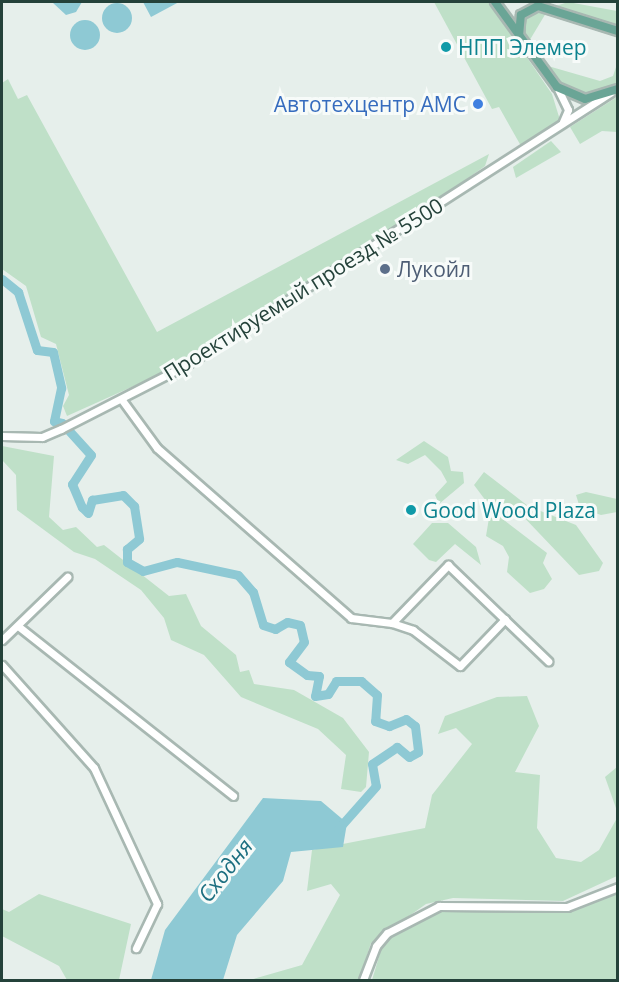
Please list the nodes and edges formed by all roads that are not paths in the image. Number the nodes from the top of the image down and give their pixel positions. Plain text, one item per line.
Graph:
1 (495, 2) edge
2 (540, 4) edge
3 (618, 31) edge
4 (519, 40) junction
5 (557, 87) junction
6 (615, 90) edge
7 (561, 125) junction
8 (122, 400) junction
9 (2, 436) edge
10 (67, 578) dead end
11 (505, 619) junction
12 (392, 623) junction
13 (18, 626) junction
14 (2, 640) edge
15 (548, 661) dead end
16 (2, 665) edge
17 (233, 796) dead end
18 (618, 887) edge
19 (136, 948) dead end
20 (363, 981) edge

1 - 4 main road
2 - 3 main road
2 - 4 main road
4 - 5 main road
5 - 6 main road
5 - 7 street
6 - 7 street, Проектируемый проезд № 5500
7 - 8 street, Проектируемый проезд № 5500
8 - 9 street, Проектируемый проезд № 5500
8 - 12 street
10 - 13 street
11 - 12 street
11 - 12 street
11 - 15 street
13 - 14 street
13 - 17 street
16 - 19 street
18 - 20 street

